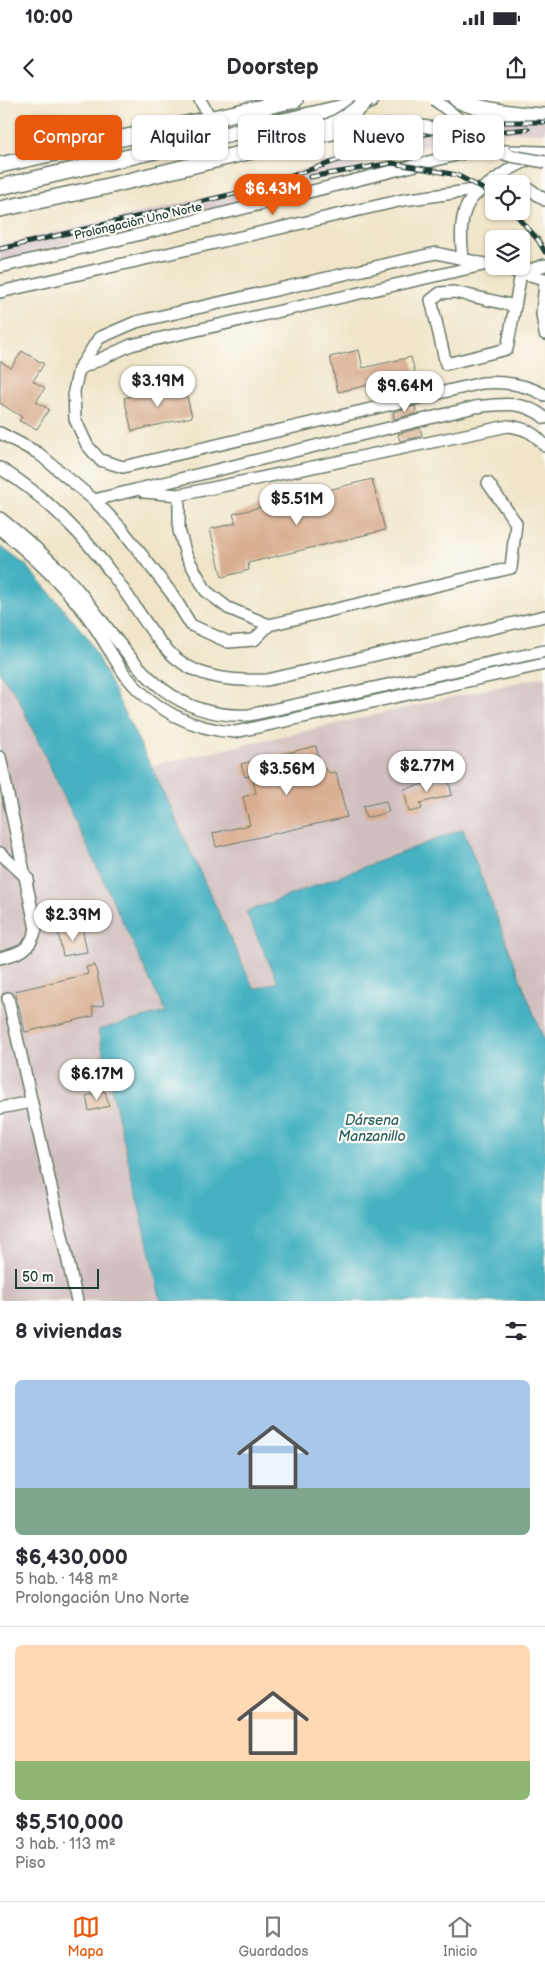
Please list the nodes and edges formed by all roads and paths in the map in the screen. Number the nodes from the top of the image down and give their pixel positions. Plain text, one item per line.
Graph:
1 (200, 100) edge
2 (295, 100) edge
3 (368, 100) edge
4 (374, 100) edge
5 (436, 100) edge
6 (457, 100) edge
7 (209, 115) edge
8 (228, 115) edge
9 (545, 116) edge
10 (324, 128) edge
11 (132, 136) edge
12 (324, 136) edge
13 (238, 154) edge
14 (545, 155) edge
15 (511, 156) junction
16 (0, 165) edge
17 (503, 175) edge
18 (0, 187) edge
19 (485, 188) edge
20 (485, 190) edge
21 (530, 190) edge
22 (545, 200) edge
23 (0, 209) edge
24 (463, 259) junction
25 (485, 264) edge
26 (545, 265) edge
27 (0, 267) edge
28 (485, 267) edge
29 (530, 270) edge
30 (521, 275) edge
31 (528, 275) edge
32 (545, 280) edge
33 (0, 292) edge
34 (515, 306) junction
35 (545, 334) edge
36 (79, 369) junction
37 (545, 395) edge
38 (545, 418) edge
39 (0, 433) edge
40 (545, 446) edge
41 (0, 468) edge
42 (488, 483) dead end
43 (132, 491) junction
44 (179, 495) junction
45 (94, 500) junction
46 (0, 518) edge
47 (0, 529) edge
48 (545, 616) edge
49 (269, 625) junction
50 (545, 651) edge
51 (545, 664) edge
52 (0, 757) edge
53 (0, 853) edge
54 (28, 878) junction
55 (0, 958) edge
56 (8, 998) dead end
57 (31, 1102) junction
58 (0, 1108) edge
59 (77, 1301) edge

1 - 7 street
2 - 8 main road
3 - 10 main road, bridge
4 - 18 main road
5 - 15 street, bridge
6 - 9 main road
11 - 16 main road
12 - 15 street, bridge
13 - 23 main road
14 - 15 street, bridge
14 - 17 street
14 - 27 street, Prolongación Uno Norte
19 - 33 street
20 - 24 street
21 - 22 street
24 - 25 street
24 - 36 street
26 - 29 street
28 - 36 street
30 - 34 street
31 - 32 street
32 - 35 street
34 - 34 street
36 - 37 street
38 - 43 street
39 - 45 street
40 - 44 street
41 - 48 street
42 - 49 street
43 - 44 street
43 - 45 street
44 - 49 street
45 - 49 street
46 - 50 street
47 - 51 street
52 - 54 street
53 - 54 street
54 - 55 street
56 - 57 street
57 - 58 street
57 - 59 street

